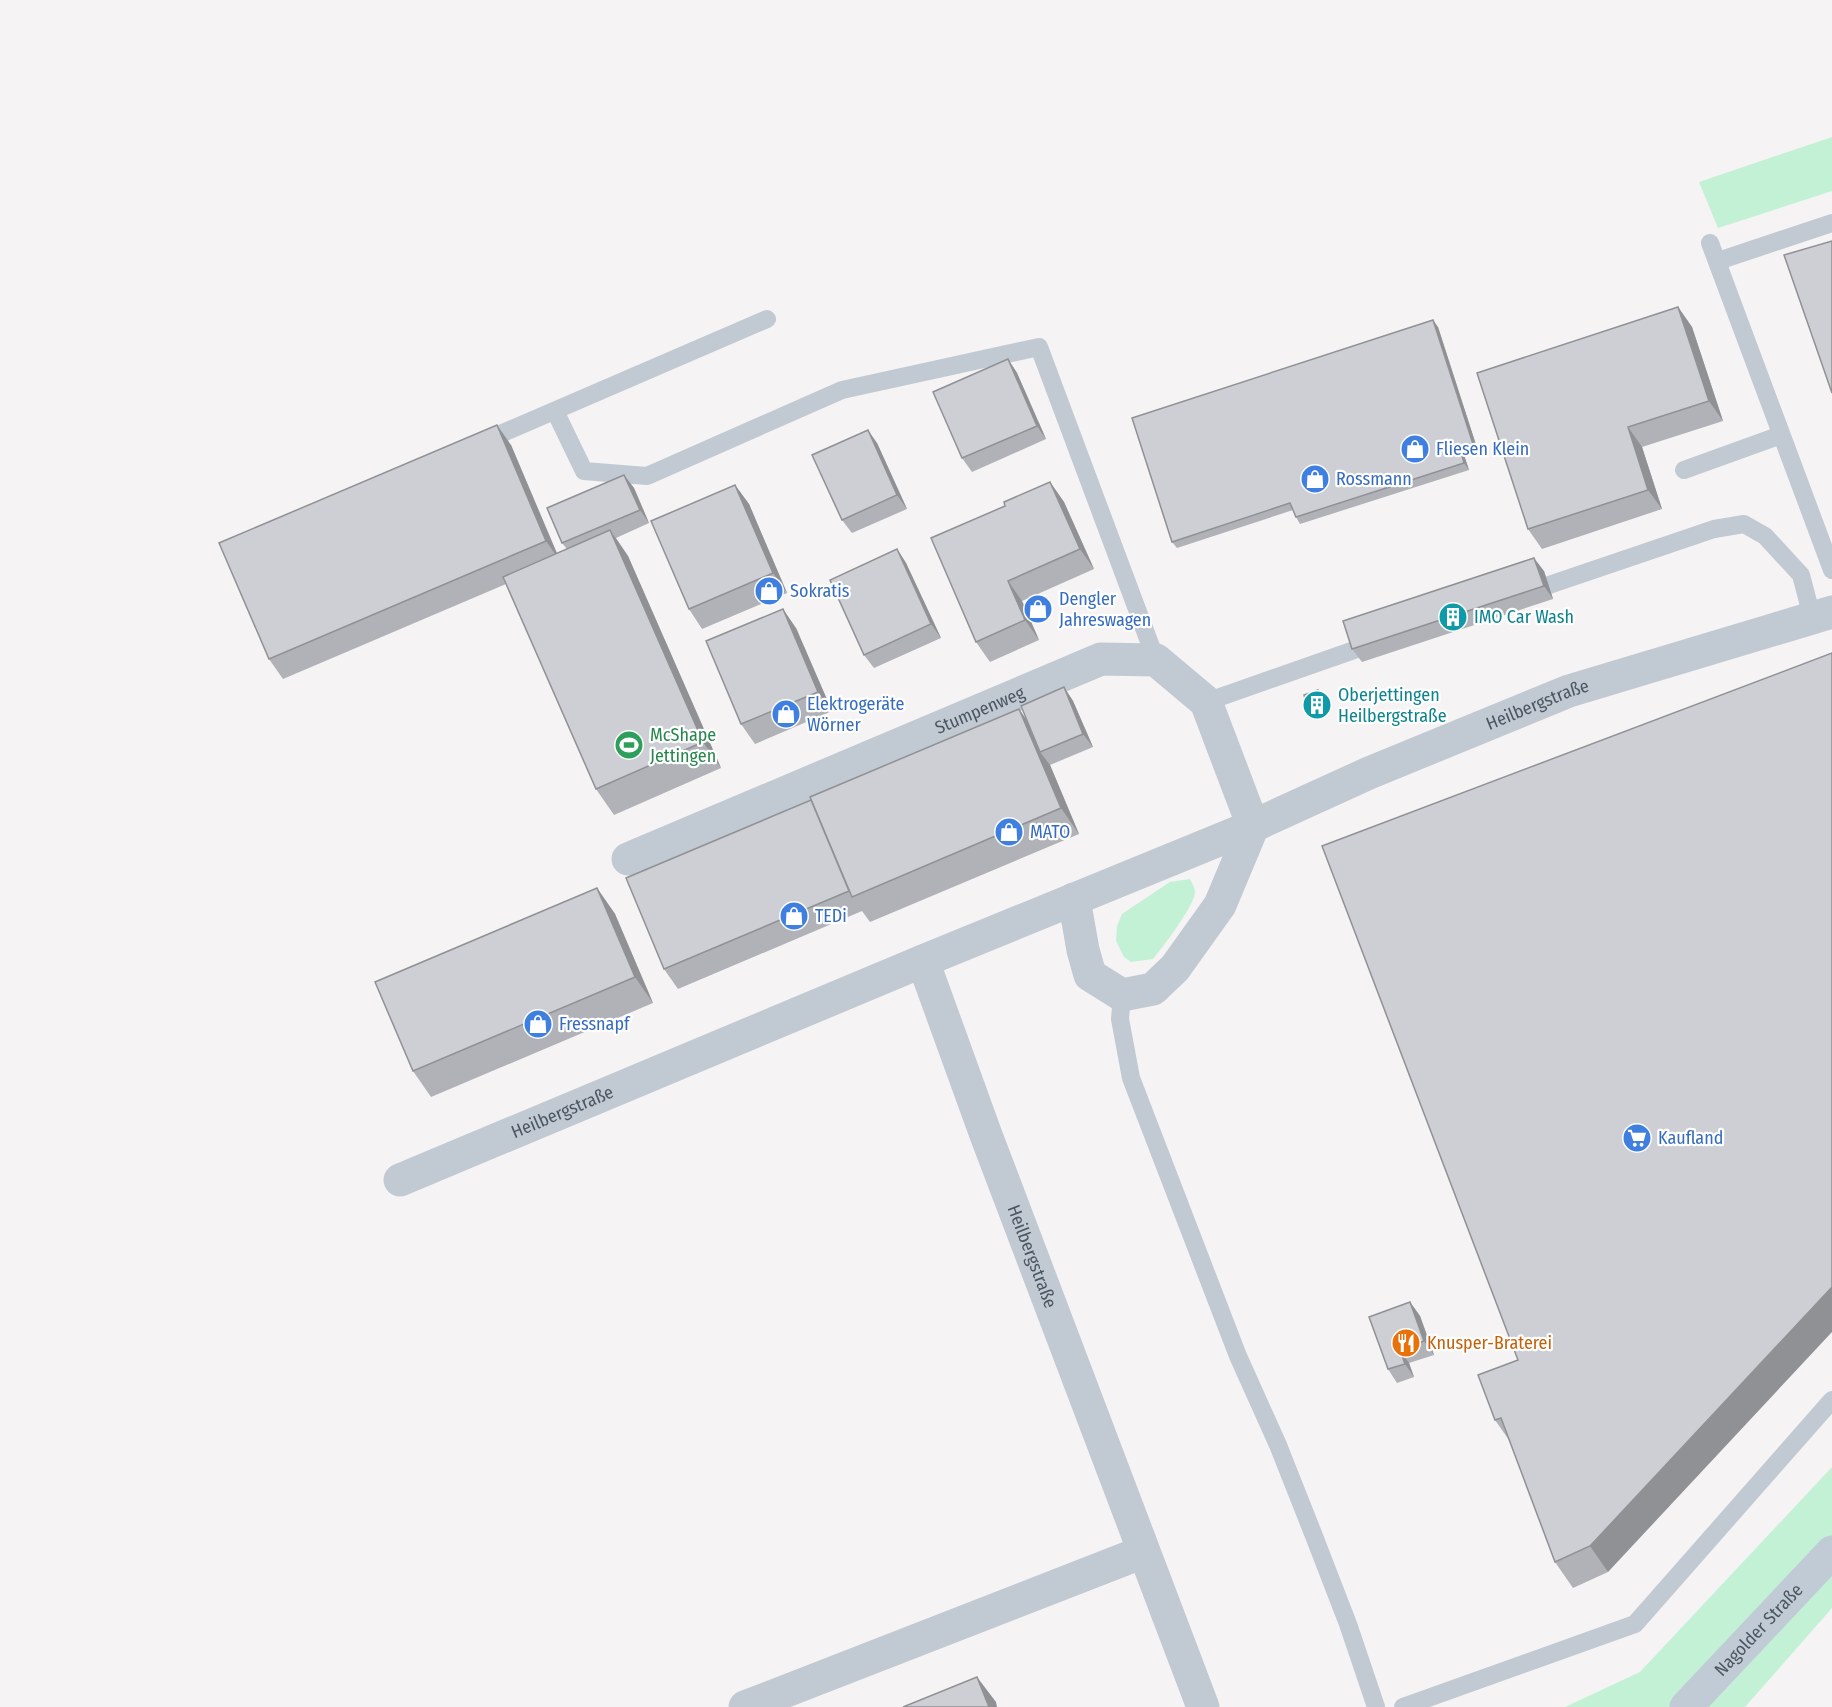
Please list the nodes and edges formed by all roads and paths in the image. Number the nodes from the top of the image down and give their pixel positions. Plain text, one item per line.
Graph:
1 (1832, 224) edge
2 (1710, 243) dead end
3 (1718, 261) junction
4 (767, 318) dead end
5 (555, 411) junction
6 (1781, 435) junction
7 (468, 448) edge
8 (1684, 470) dead end
9 (1832, 570) edge
10 (1549, 585) dead end
11 (1822, 614) edge
12 (1357, 649) edge
13 (1156, 660) junction
14 (1206, 702) junction
15 (1253, 826) junction
16 (628, 859) dead end
17 (1074, 898) junction
18 (923, 961) junction
19 (1122, 995) junction
20 (400, 1180) dead end
21 (1832, 1400) edge
22 (1143, 1552) junction
23 (1832, 1552) edge
24 (745, 1707) edge
25 (1203, 1707) edge
26 (1376, 1707) edge
27 (1403, 1707) edge
28 (1686, 1707) edge

1 - 3 lane
2 - 3 lane
3 - 6 lane
4 - 5 lane
5 - 7 lane
5 - 13 lane
6 - 8 lane
6 - 9 lane
10 - 11 lane
11 - 15 street, Heilbergstraße
12 - 14 lane
13 - 14 street
13 - 16 street, Stumpenweg
14 - 15 street
15 - 17 street, Heilbergstraße
15 - 19 street
17 - 18 street, Heilbergstraße
17 - 19 street
18 - 20 street, Heilbergstraße
18 - 22 street, Heilbergstraße
19 - 26 lane
21 - 27 lane
22 - 24 street
22 - 25 street, Heilbergstraße
23 - 28 street, Nagolder Straße

